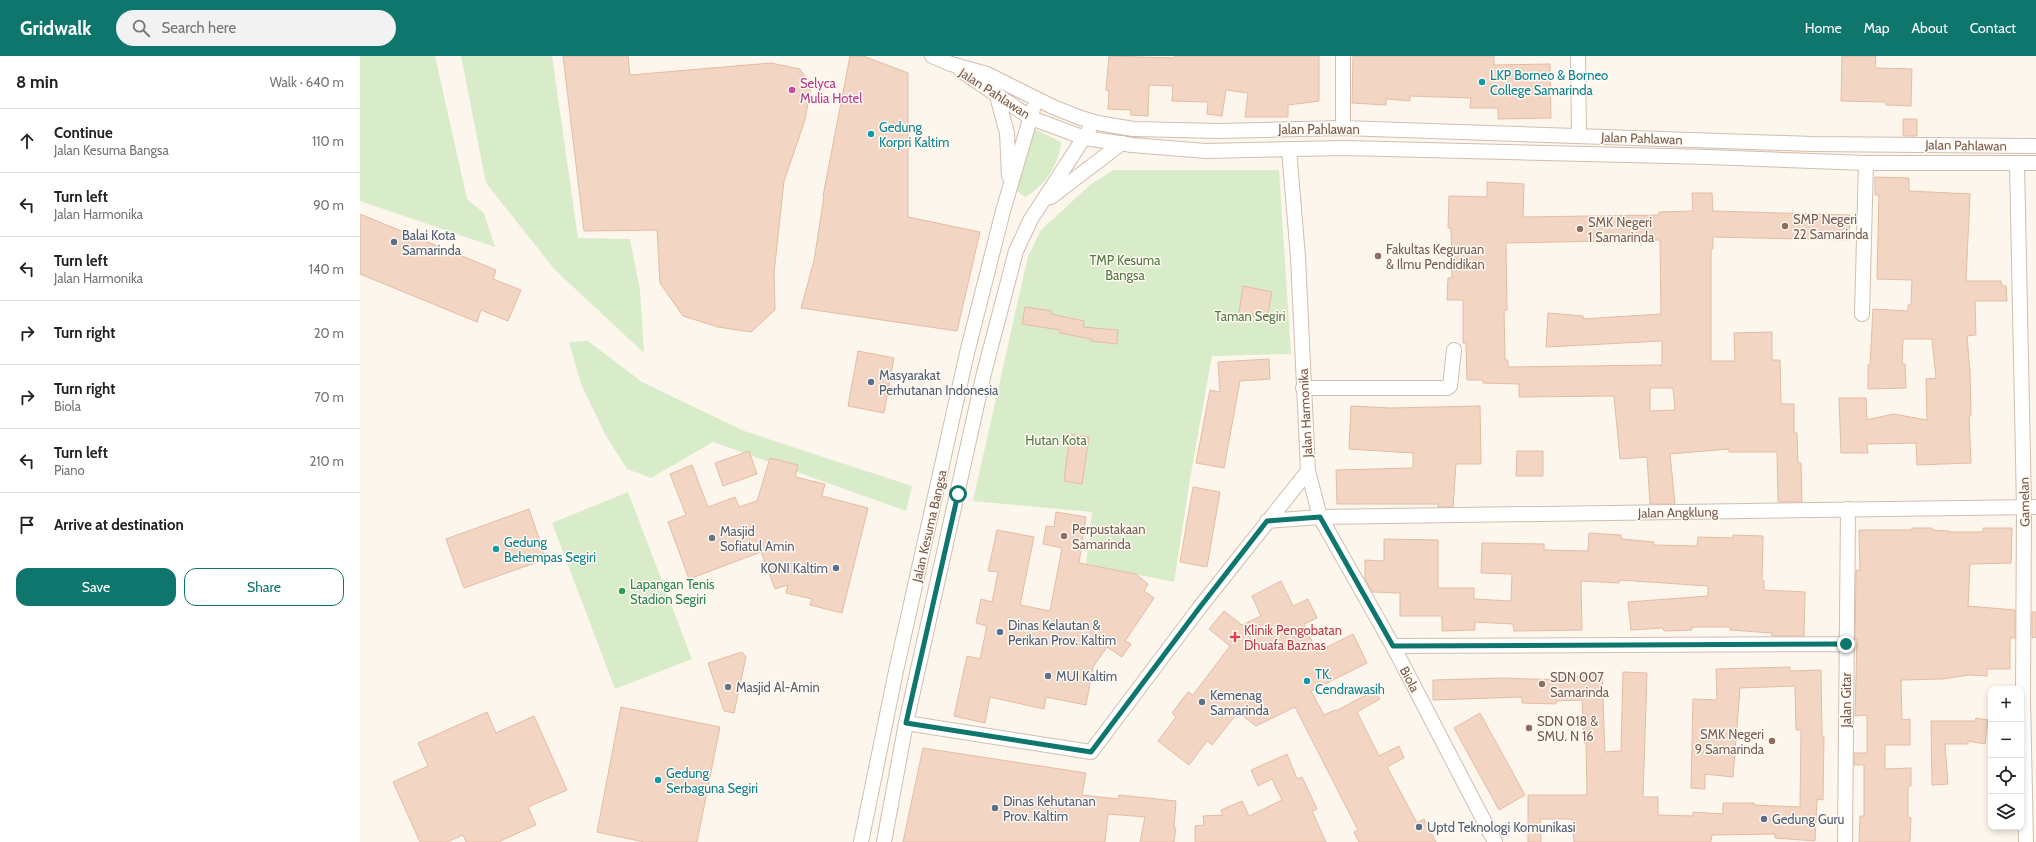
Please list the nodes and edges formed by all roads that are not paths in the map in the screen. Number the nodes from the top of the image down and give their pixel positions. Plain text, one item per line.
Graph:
1 (932, 56) edge
2 (1343, 56) edge
3 (1578, 56) edge
4 (951, 64) junction
5 (997, 96) junction
6 (1035, 98) junction
7 (1031, 118) junction
8 (1094, 122) junction
9 (1343, 128) junction
10 (1579, 136) junction
11 (1085, 138) junction
12 (1709, 140) junction
13 (1122, 143) junction
14 (2036, 146) edge
15 (1289, 149) junction
16 (1708, 157) junction
17 (1866, 163) junction
18 (2017, 163) junction
19 (2036, 163) edge
20 (1009, 190) junction
21 (1042, 204) junction
22 (1862, 314) dead end
23 (1454, 350) dead end
24 (1303, 388) junction
25 (942, 467) junction
26 (1308, 471) junction
27 (962, 472) junction
28 (936, 488) junction
29 (958, 494) junction
30 (2030, 507) edge
31 (1848, 509) junction
32 (1320, 517) junction
33 (1267, 521) junction
34 (1846, 644) junction
35 (1393, 646) junction
36 (906, 723) junction
37 (861, 842) edge
38 (884, 842) edge
39 (1495, 842) edge
40 (1845, 842) edge
41 (2026, 842) edge

1 - 4 street
2 - 9 street
3 - 10 street
4 - 5 street, Jalan Pahlawan
4 - 6 street, Jalan Pahlawan
5 - 7 street, Jalan Pahlawan
5 - 20 street
6 - 7 street, Jalan Kesuma Bangsa
6 - 8 street, Jalan Pahlawan
7 - 11 street, Jalan Pahlawan
7 - 20 street, Jalan Kesuma Bangsa
8 - 9 street, Jalan Pahlawan
8 - 11 street
9 - 10 street, Jalan Pahlawan
10 - 12 street, Jalan Pahlawan
11 - 13 street, Jalan Pahlawan
11 - 21 street
12 - 14 street, Jalan Pahlawan
12 - 16 street
13 - 15 street, Jalan Pahlawan
13 - 21 street
15 - 16 street, Jalan Pahlawan
15 - 24 street, Jalan Harmonika
16 - 17 street, Jalan Pahlawan
17 - 18 street, Jalan Pahlawan
17 - 22 street
18 - 19 street, Jalan Pahlawan
18 - 30 street, Gamelan
20 - 25 street, Jalan Kesuma Bangsa
21 - 27 street, Jalan Kesuma Bangsa
23 - 24 street
24 - 26 street, Jalan Harmonika
25 - 27 street
25 - 28 street, Jalan Kesuma Bangsa
26 - 32 street, Biola
26 - 33 street, Jalan Harmonika
27 - 29 street, Jalan Kesuma Bangsa
28 - 29 street
28 - 37 street, Jalan Kesuma Bangsa
29 - 36 street, Jalan Kesuma Bangsa
30 - 31 street, Jalan Angklung
30 - 41 street, Gamelan
31 - 32 street, Jalan Angklung
31 - 34 street, Jalan Gitar
32 - 33 street, Jalan Angklung
32 - 35 street, Biola
33 - 36 street, Jalan Harmonika
34 - 35 street
34 - 40 street, Jalan Gitar
35 - 39 street, Biola
36 - 38 street, Jalan Kesuma Bangsa

